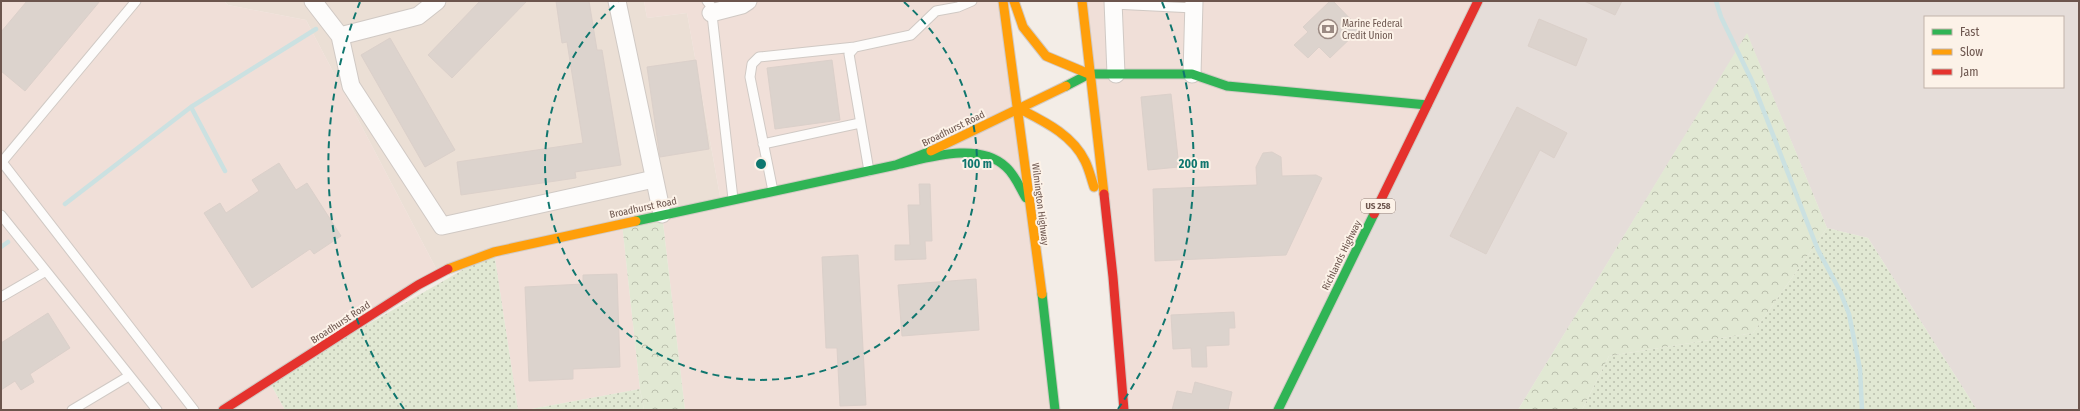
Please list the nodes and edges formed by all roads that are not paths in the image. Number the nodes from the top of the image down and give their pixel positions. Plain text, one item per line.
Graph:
1 (136, 1) edge
2 (313, 1) edge
3 (437, 1) edge
4 (617, 1) edge
5 (748, 1) edge
6 (972, 1) edge
7 (1003, 1) edge
8 (1014, 1) edge
9 (1082, 1) edge
10 (1478, 1) edge
11 (1113, 2) edge
12 (1194, 4) edge
13 (709, 7) edge
14 (340, 36) junction
15 (855, 47) junction
16 (1089, 74) junction
17 (1116, 74) junction
18 (1192, 74) junction
19 (1427, 105) junction
20 (1018, 108) junction
21 (860, 123) junction
22 (763, 144) junction
23 (1, 162) edge
24 (896, 165) junction
25 (869, 171) junction
26 (654, 179) junction
27 (773, 191) junction
28 (733, 200) junction
29 (1030, 205) junction
30 (662, 214) junction
31 (1, 215) edge
32 (1109, 234) junction
33 (46, 271) junction
34 (1, 297) edge
35 (130, 376) junction
36 (72, 410) edge
37 (157, 410) edge
38 (194, 410) edge
39 (223, 410) edge
40 (1055, 410) edge
41 (1124, 410) edge
42 (1278, 410) edge

1 - 23 lane
2 - 14 street
3 - 14 street
4 - 26 street
5 - 13 street
6 - 15 lane
7 - 20 main road, Wilmington Highway
8 - 16 main road
9 - 16 main road
10 - 19 main road, Richlands Highway / US 258
11 - 12 lane
11 - 17 street
12 - 18 street
13 - 28 lane
14 - 26 street
15 - 21 lane
15 - 22 lane
16 - 17 main road
16 - 20 main road, Broadhurst Road
16 - 32 main road
17 - 18 main road
18 - 19 main road
19 - 42 main road, Richlands Highway / US 258
20 - 24 main road, Broadhurst Road
20 - 29 main road, Wilmington Highway
20 - 32 main road
21 - 22 lane
21 - 25 lane
22 - 27 lane
23 - 38 lane
24 - 25 main road, Broadhurst Road
24 - 29 main road
25 - 27 main road, Broadhurst Road
26 - 30 street
27 - 28 main road, Broadhurst Road
28 - 30 main road, Broadhurst Road
29 - 40 main road, Wilmington Highway
30 - 39 main road, Broadhurst Road
31 - 33 lane
32 - 41 main road
33 - 34 lane
33 - 35 lane
35 - 36 lane
35 - 37 lane

